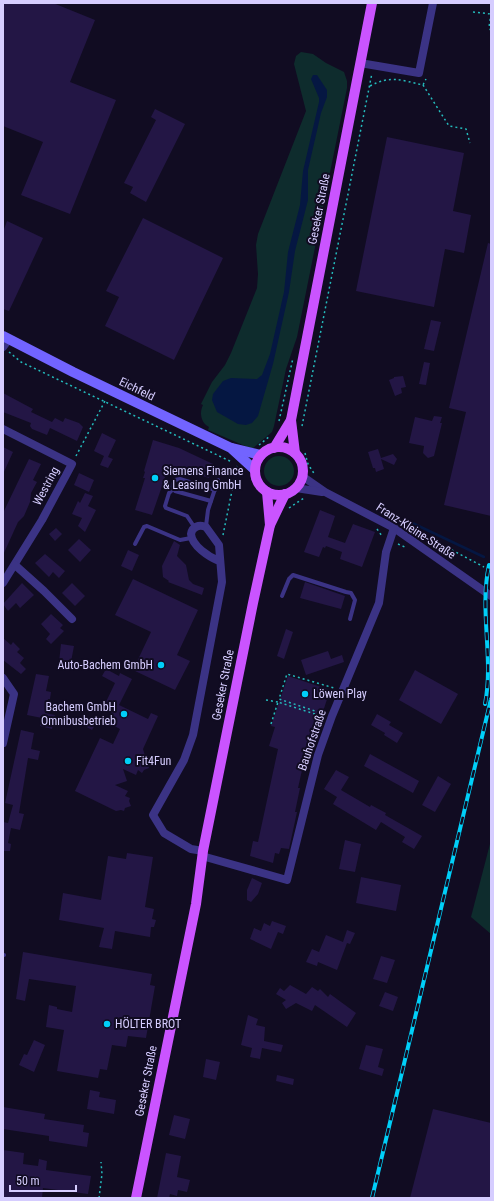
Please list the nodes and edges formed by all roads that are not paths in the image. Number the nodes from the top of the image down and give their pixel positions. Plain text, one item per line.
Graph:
1 (372, 3) edge
2 (433, 3) edge
3 (360, 63) junction
4 (6, 337) edge
5 (3, 348) edge
6 (291, 420) junction
7 (3, 429) edge
8 (231, 448) junction
9 (274, 448) junction
10 (295, 453) junction
11 (261, 455) junction
12 (255, 470) junction
13 (302, 476) junction
14 (218, 480) dead end
15 (296, 488) junction
16 (173, 489) junction
17 (215, 490) junction
18 (268, 492) junction
19 (325, 492) junction
20 (285, 494) junction
21 (211, 501) junction
22 (270, 524) junction
23 (206, 527) junction
24 (195, 528) junction
25 (394, 528) junction
26 (191, 538) junction
27 (136, 544) dead end
28 (219, 561) junction
29 (15, 565) junction
30 (3, 583) edge
31 (282, 596) dead end
32 (491, 596) edge
33 (72, 619) dead end
34 (350, 619) dead end
35 (3, 678) edge
36 (3, 743) edge
37 (202, 853) junction
38 (136, 1198) edge

1 - 3 main road, Geseker Straße
2 - 3 street
3 - 6 main road, Geseker Straße
4 - 5 street
4 - 8 main road, Eichfeld
6 - 9 main road, Geseker Straße
6 - 10 main road, Geseker Straße
7 - 29 street, Westring
8 - 11 main road
8 - 12 main road, Eichfeld
9 - 10 main road
9 - 11 main road
10 - 13 main road
11 - 12 main road
12 - 18 main road
13 - 15 main road
13 - 19 street, Franz-Kleine-Straße
14 - 17 lane
15 - 19 street, Franz-Kleine-Straße
15 - 20 main road
16 - 17 lane
16 - 21 lane
16 - 24 lane
17 - 21 lane
18 - 20 main road
18 - 22 main road, Geseker Straße
19 - 25 street, Franz-Kleine-Straße
20 - 22 main road, Geseker Straße
21 - 23 lane
22 - 37 main road, Geseker Straße
23 - 24 street
23 - 28 street, Geseker Straße
24 - 26 street
25 - 32 street, Franz-Kleine-Straße
25 - 37 street, Bauhofstraße
26 - 27 lane
26 - 28 street
28 - 37 street, Geseker Straße
29 - 30 street, Westring
29 - 33 street
31 - 34 lane
35 - 36 street
37 - 38 main road, Geseker Straße

